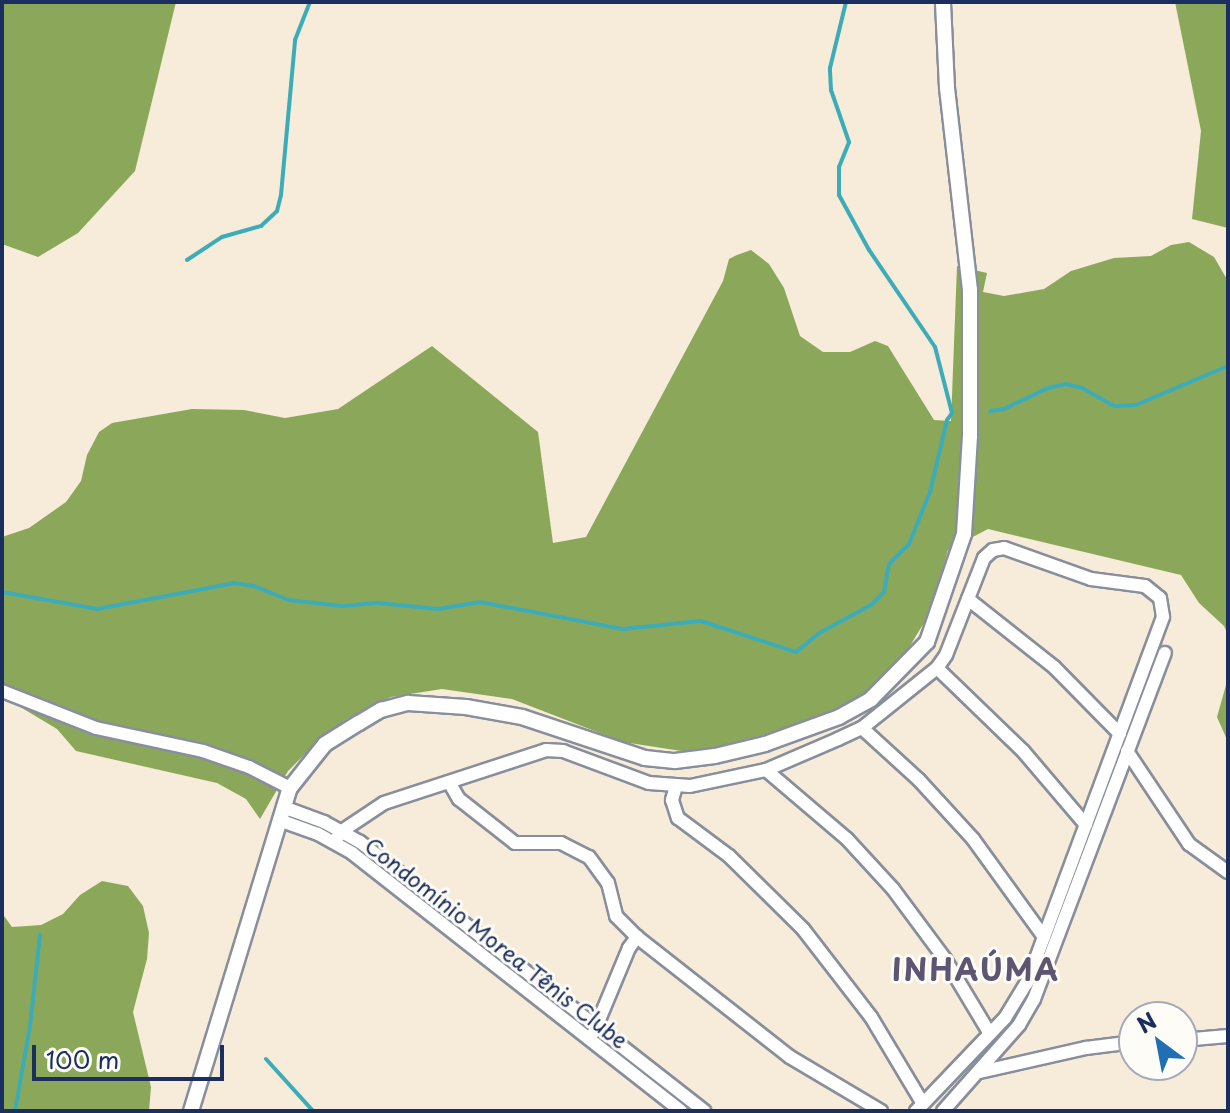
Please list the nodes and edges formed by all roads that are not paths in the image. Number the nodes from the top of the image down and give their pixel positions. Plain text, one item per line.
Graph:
1 (943, 2) edge
2 (968, 599) junction
3 (1165, 653) dead end
4 (937, 668) junction
5 (2, 691) edge
6 (862, 728) junction
7 (1120, 734) junction
8 (1127, 751) junction
9 (766, 770) junction
10 (449, 782) junction
11 (676, 786) junction
12 (290, 788) junction
13 (281, 814) junction
14 (1086, 825) junction
15 (338, 836) junction
16 (1228, 872) edge
17 (637, 937) junction
18 (1044, 937) junction
19 (594, 1033) junction
20 (990, 1034) junction
21 (1228, 1036) edge
22 (1198, 1039) edge
23 (1118, 1044) edge
24 (980, 1072) junction
25 (920, 1108) edge
26 (191, 1111) edge
27 (681, 1111) edge
28 (704, 1111) edge
29 (881, 1111) edge
30 (943, 1111) edge

1 - 12 street
2 - 4 street, Condomínio Morea Tênis Clube
2 - 7 street
2 - 7 street, Condomínio Morea Tênis Clube
3 - 8 street
4 - 6 street, Condomínio Morea Tênis Clube
4 - 14 street
5 - 12 street
6 - 9 street, Condomínio Morea Tênis Clube
6 - 18 street
7 - 14 street, Condomínio Morea Tênis Clube
8 - 16 street
8 - 24 street
9 - 11 street, Condomínio Morea Tênis Clube
9 - 20 street
10 - 11 street, Condomínio Morea Tênis Clube
10 - 15 street, Condomínio Morea Tênis Clube
10 - 17 street
11 - 25 street, Condomínio Morea Tênis Clube
12 - 13 street
13 - 15 street, Condomínio Morea Tênis Clube
13 - 26 street
14 - 18 street, Condomínio Morea Tênis Clube
15 - 19 street, Condomínio Morea Tênis Clube
17 - 19 street, Condomínio Morea Tênis Clube
17 - 29 street
18 - 20 street, Condomínio Morea Tênis Clube
19 - 27 street, Condomínio Morea Tênis Clube
19 - 28 street, Condomínio Morea Tênis Clube
20 - 25 street, Condomínio Morea Tênis Clube
21 - 22 street
23 - 24 street
24 - 30 street

